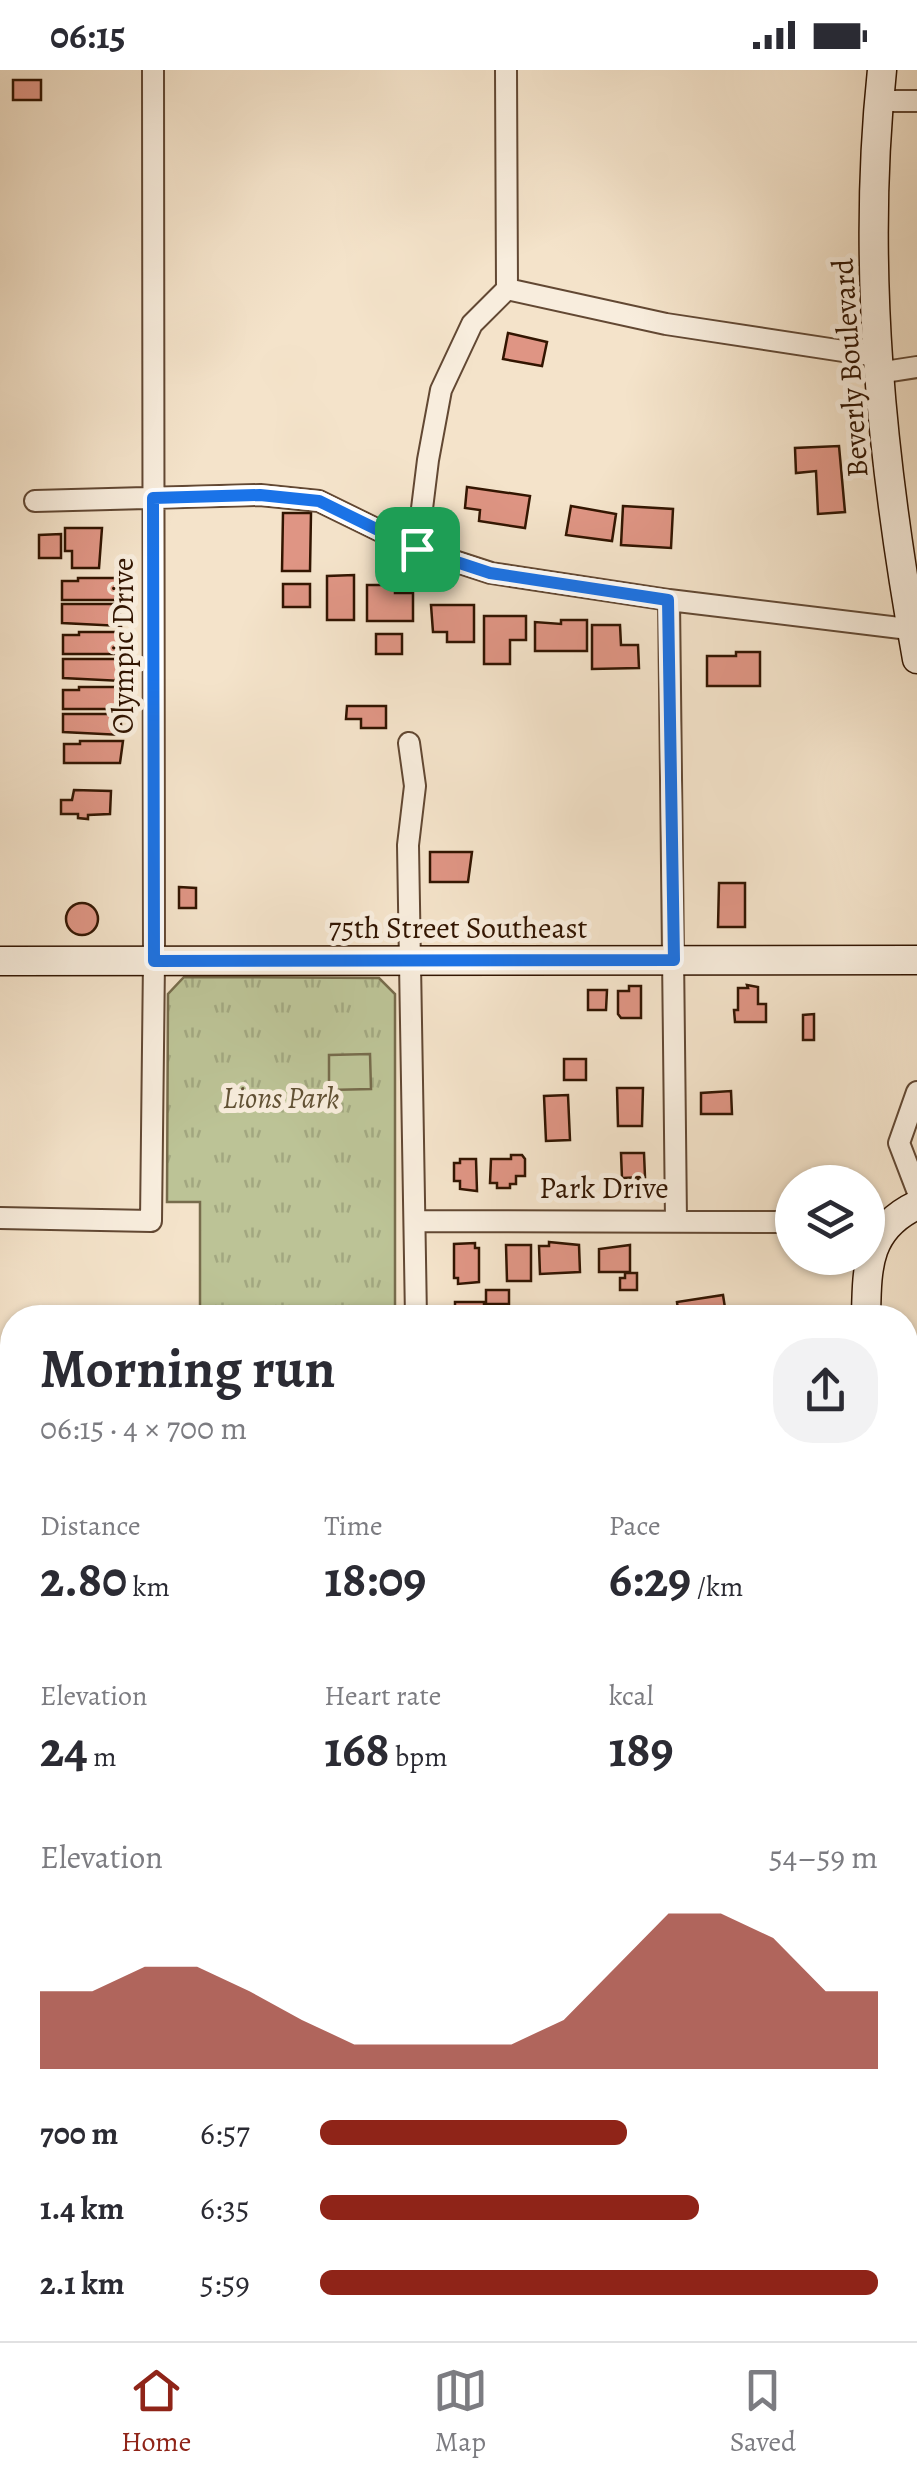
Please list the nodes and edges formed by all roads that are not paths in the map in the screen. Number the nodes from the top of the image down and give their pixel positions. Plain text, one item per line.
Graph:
1 (153, 70) edge
2 (506, 70) edge
3 (882, 70) edge
4 (879, 101) junction
5 (917, 101) edge
6 (507, 289) junction
7 (877, 365) junction
8 (917, 367) edge
9 (153, 498) junction
10 (35, 501) dead end
11 (417, 549) junction
12 (668, 600) junction
13 (914, 629) edge
14 (917, 659) edge
15 (408, 743) dead end
16 (0, 960) edge
17 (674, 960) junction
18 (917, 960) edge
19 (154, 961) junction
20 (411, 962) junction
21 (917, 1092) edge
22 (917, 1190) edge
23 (917, 1205) edge
24 (0, 1218) edge
25 (676, 1220) junction
26 (416, 1221) junction
27 (885, 1221) edge
28 (775, 1222) edge
29 (869, 1275) edge
30 (416, 1305) edge
31 (867, 1305) edge

1 - 9 street, Olympic Drive
2 - 6 street
3 - 4 street, Beverly Boulevard
4 - 5 street
4 - 7 street, Beverly Boulevard
6 - 7 street
6 - 11 street
7 - 8 street
7 - 13 street, Beverly Boulevard
9 - 10 street
9 - 11 street
9 - 19 street, Olympic Drive
11 - 12 street
12 - 13 street
12 - 17 street
13 - 14 street, Beverly Boulevard
15 - 20 street
16 - 19 street, 75th Street Southeast
17 - 18 street, 75th Street Southeast
17 - 20 street, 75th Street Southeast
17 - 25 street
19 - 20 street, 75th Street Southeast
19 - 24 street, Olympic Drive
20 - 26 street
21 - 22 street
23 - 27 street
25 - 26 street, Park Drive
25 - 28 street, Park Drive
26 - 30 street
29 - 31 street

